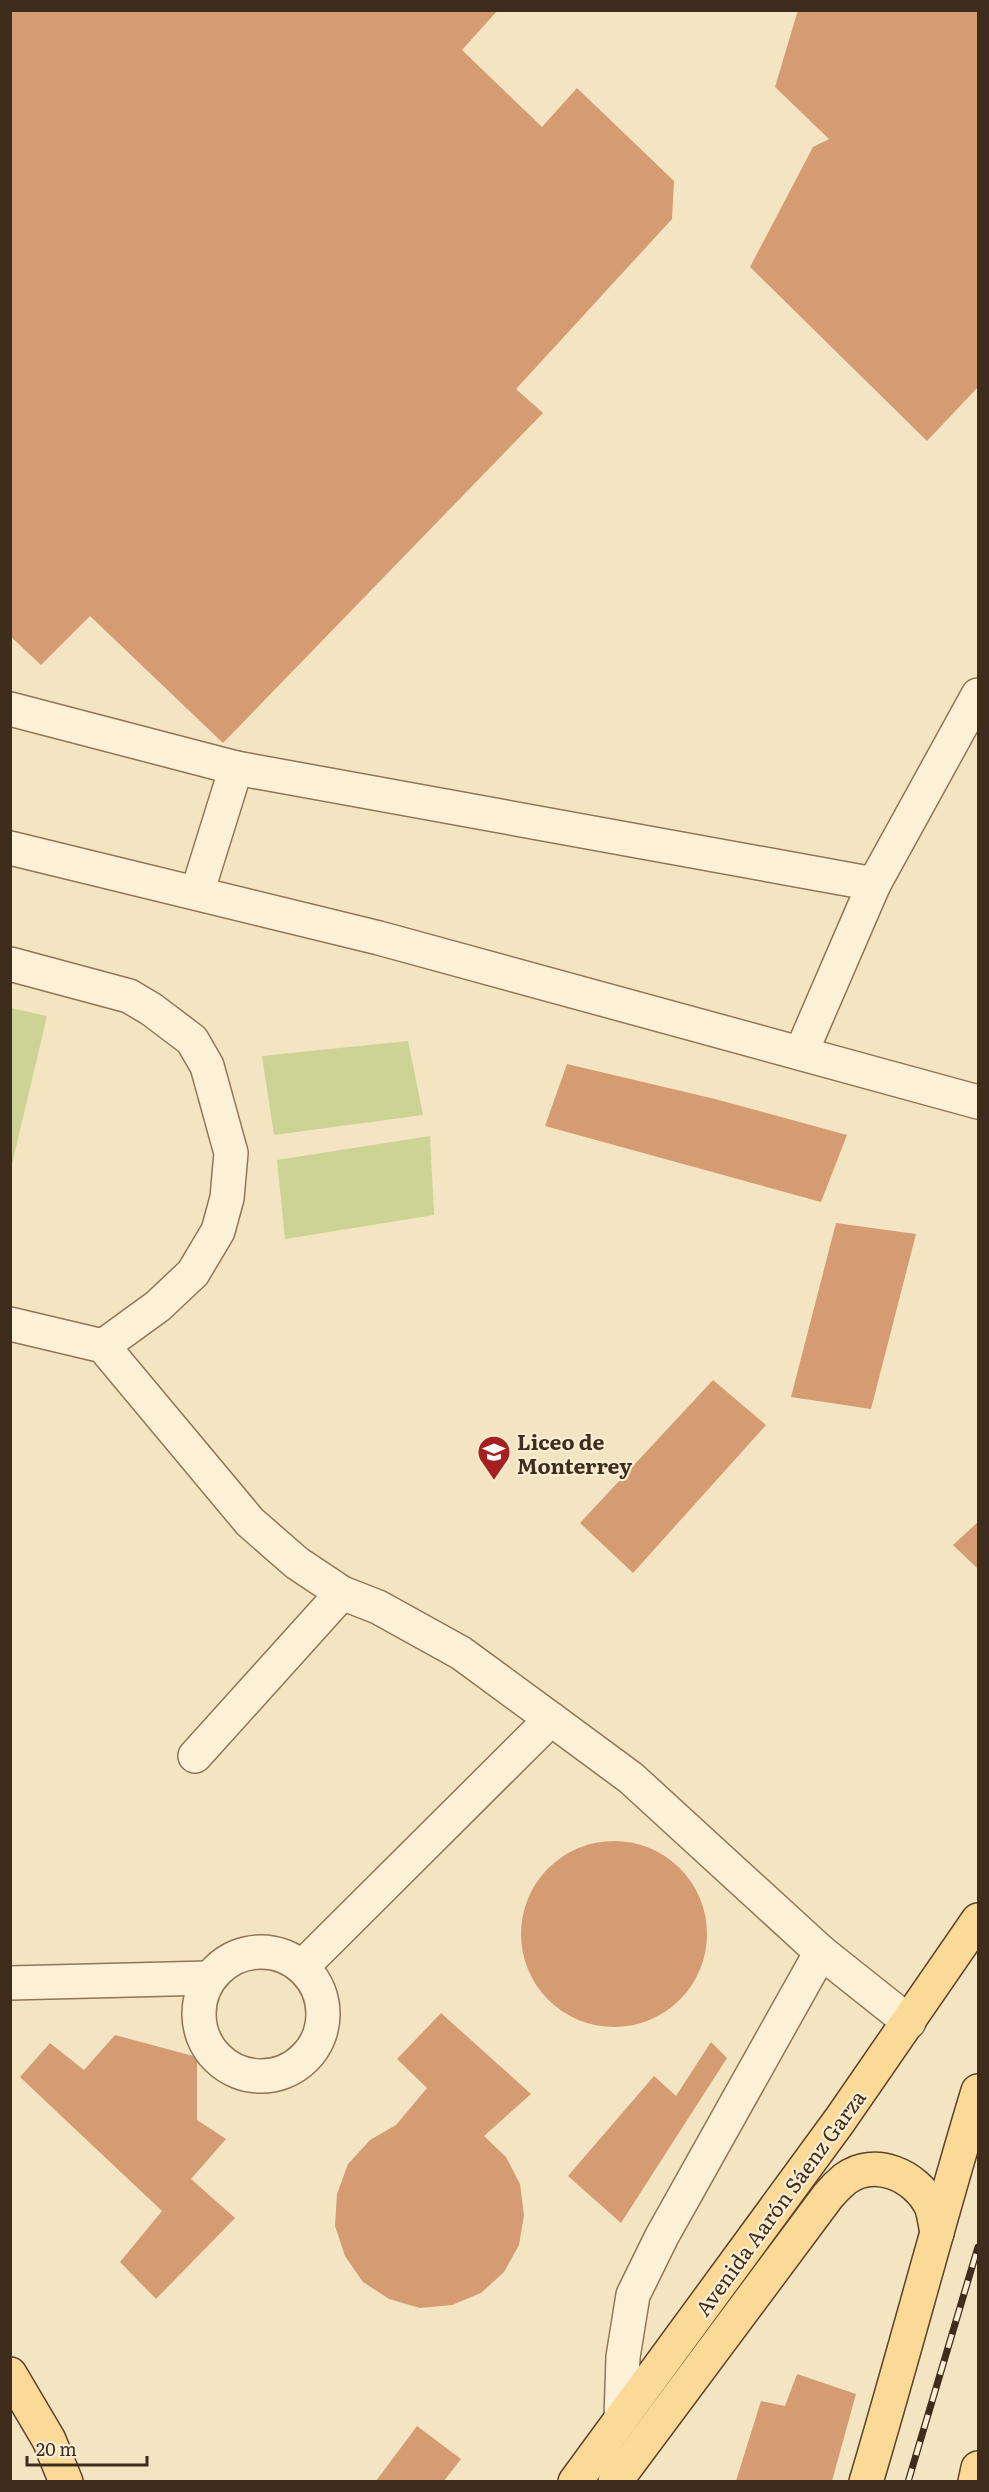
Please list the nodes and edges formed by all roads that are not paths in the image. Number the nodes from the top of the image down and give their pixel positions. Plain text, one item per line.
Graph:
1 (978, 695) edge
2 (10, 709) edge
3 (236, 768) junction
4 (10, 848) edge
5 (874, 884) junction
6 (197, 893) junction
7 (10, 964) edge
8 (801, 1053) junction
9 (978, 1102) edge
10 (10, 1324) edge
11 (103, 1346) junction
12 (342, 1593) junction
13 (551, 1719) junction
14 (195, 1756) dead end
15 (978, 1920) edge
16 (821, 1952) junction
17 (303, 1966) junction
18 (209, 1978) junction
19 (10, 1983) edge
20 (909, 2022) junction
21 (978, 2091) edge
22 (937, 2233) junction
23 (10, 2374) edge
24 (621, 2419) junction
25 (978, 2468) edge
26 (66, 2481) edge
27 (575, 2481) edge
28 (615, 2481) edge
29 (866, 2481) edge
30 (975, 2481) edge

1 - 5 lane
2 - 3 lane
3 - 5 lane
3 - 6 lane
4 - 6 lane
5 - 8 lane
6 - 8 lane
7 - 11 lane
8 - 9 lane
10 - 11 lane
11 - 12 lane
12 - 13 lane
12 - 14 lane
13 - 16 lane
13 - 17 lane
15 - 20 main road, Avenida Aarón Sáenz Garza
16 - 20 lane
16 - 24 lane
17 - 18 lane
17 - 18 lane
18 - 19 lane
20 - 24 main road, Avenida Aarón Sáenz Garza
21 - 22 main road
22 - 28 main road, Avenida Aarón Sáenz Garza
22 - 29 main road
23 - 26 main road
24 - 27 main road, Avenida Aarón Sáenz Garza
25 - 30 main road

